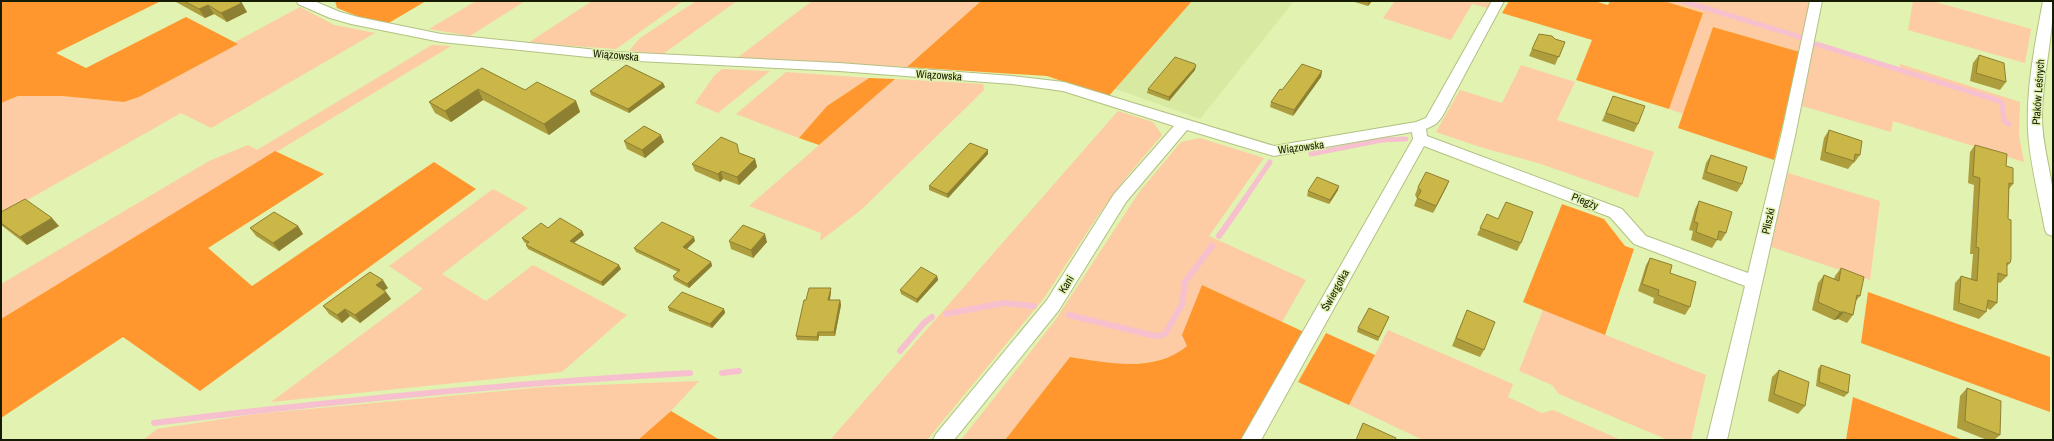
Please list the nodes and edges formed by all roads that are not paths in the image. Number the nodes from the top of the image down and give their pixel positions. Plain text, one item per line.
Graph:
1 (303, 1) edge
2 (1498, 1) edge
3 (1816, 1) edge
4 (2049, 1) edge
5 (1184, 124) junction
6 (1419, 132) junction
7 (2053, 230) edge
8 (1753, 282) junction
9 (943, 440) edge
10 (1251, 440) edge
11 (1717, 440) edge

1 - 5 street, Wiązowska
2 - 6 street, Wiązowska
3 - 8 street, Pliszki
4 - 7 street, Ptaków Leśnych
5 - 6 street, Wiązowska
5 - 9 street, Kani
6 - 8 street, Piegży
6 - 10 street, Świergotka
8 - 11 street, Pliszki

